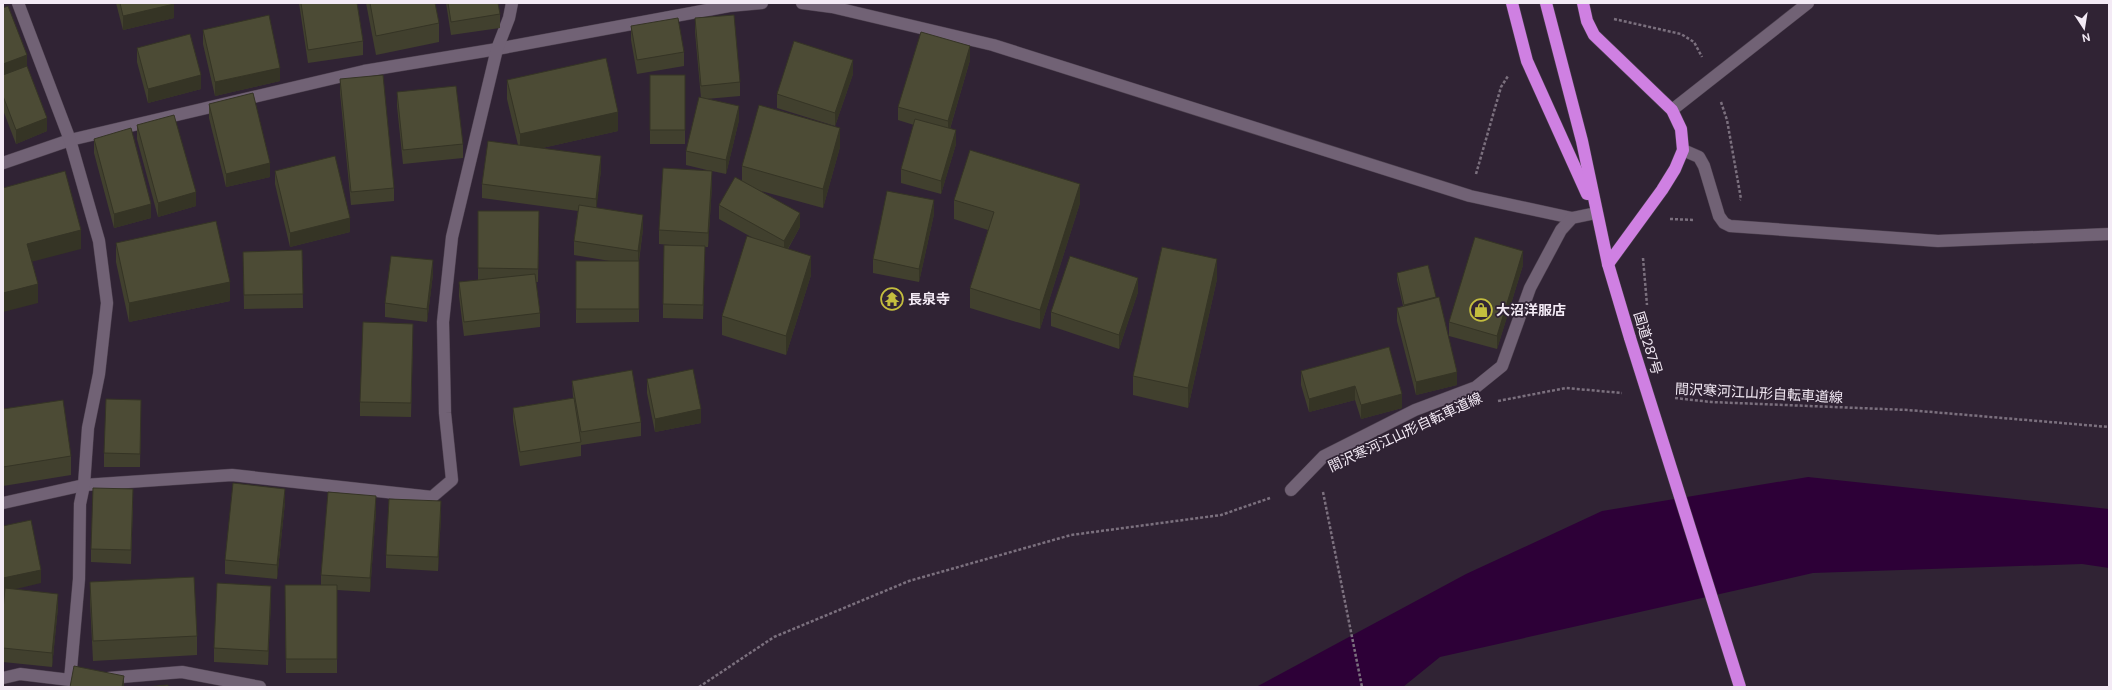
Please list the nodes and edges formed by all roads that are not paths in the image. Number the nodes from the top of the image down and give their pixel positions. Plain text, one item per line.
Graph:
1 (18, 3) edge
2 (512, 3) edge
3 (762, 3) edge
4 (802, 3) edge
5 (1512, 3) edge
6 (1546, 3) edge
7 (1583, 3) edge
8 (1808, 3) edge
9 (497, 49) junction
10 (1672, 110) junction
11 (70, 140) junction
12 (1683, 150) junction
13 (3, 163) edge
14 (1596, 213) junction
15 (1572, 218) junction
16 (2109, 234) edge
17 (1608, 264) junction
18 (84, 485) junction
19 (1291, 490) road end
20 (3, 503) edge
21 (3, 678) edge
22 (100, 678) edge
23 (85, 679) edge
24 (70, 680) junction
25 (260, 687) edge
26 (1740, 687) edge

1 - 11 street
2 - 9 street
3 - 9 street
4 - 15 street
5 - 14 highway
6 - 14 highway, 国道287号
7 - 10 highway
8 - 10 street
9 - 11 street
9 - 18 street
10 - 12 highway
11 - 13 street
11 - 18 street
12 - 16 street
12 - 17 highway
14 - 15 street
14 - 17 highway, 国道287号
15 - 19 street
17 - 26 highway, 国道287号, bridge
18 - 20 street
18 - 24 street
21 - 24 street
22 - 25 street
23 - 24 street

